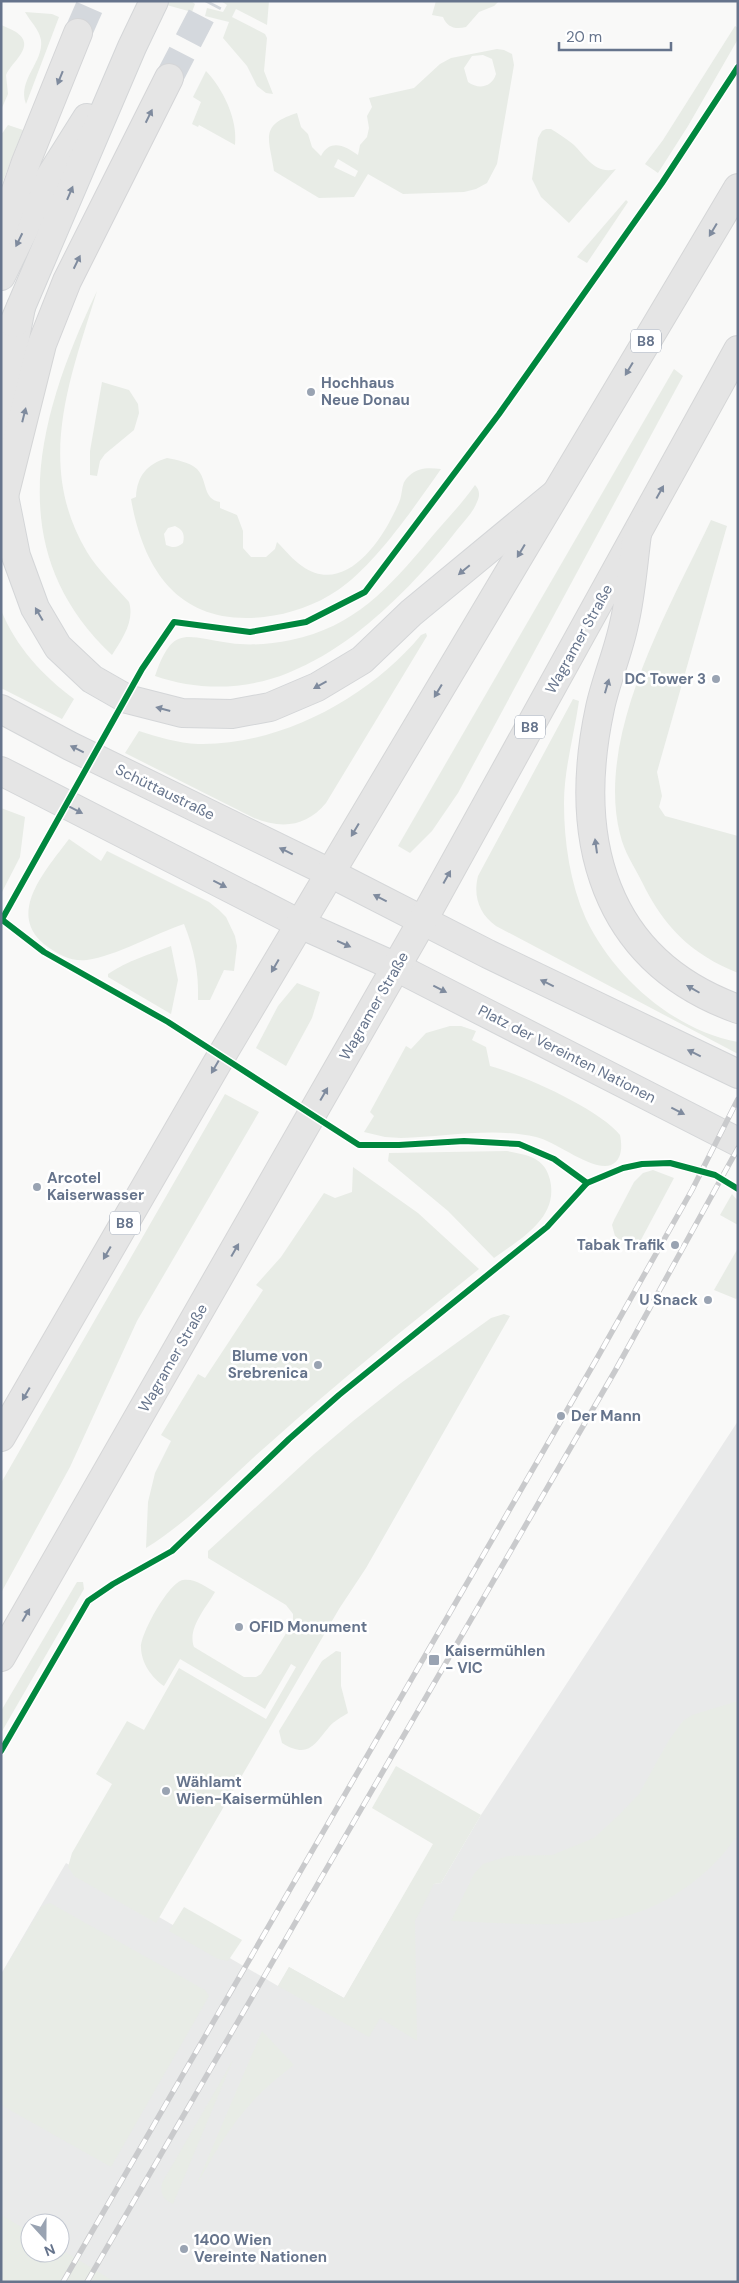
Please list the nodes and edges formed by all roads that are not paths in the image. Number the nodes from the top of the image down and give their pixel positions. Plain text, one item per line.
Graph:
1 (154, 1) edge
2 (78, 33) tunnel mouth
3 (132, 47) junction
4 (169, 78) tunnel mouth
5 (738, 188) edge
6 (1, 233) edge
7 (1, 276) edge
8 (21, 307) junction
9 (1, 350) edge
10 (738, 350) edge
11 (555, 494) junction
12 (4, 496) junction
13 (637, 534) junction
14 (1, 709) edge
15 (1, 771) edge
16 (330, 873) junction
17 (423, 920) junction
18 (300, 924) junction
19 (396, 967) junction
20 (738, 1009) edge
21 (738, 1074) edge
22 (738, 1142) edge
23 (1, 1437) edge
24 (1, 1657) edge

1 - 3 main road
2 -> 6 main road
3 -> 7 main road
8 -> 3 main road
12 -> 4 main road
5 -> 11 main road, B8
8 - 9 main road
8 - 12 main road
13 -> 10 main road, Wagramer Straße / B8
11 -> 12 main road
11 -> 16 main road, B8
17 -> 13 main road, Wagramer Straße / B8
20 -> 13 main road
16 -> 14 main road, Schüttaustraße
15 -> 18 main road
17 -> 16 main road, Schüttaustraße
16 - 18 main road, B8
17 - 19 main road, Wagramer Straße / B8
21 -> 17 main road
18 -> 19 main road, Platz der Vereinten Nationen
18 -> 23 main road, B8
19 -> 22 main road, Platz der Vereinten Nationen
24 -> 19 main road, Wagramer Straße / B8

